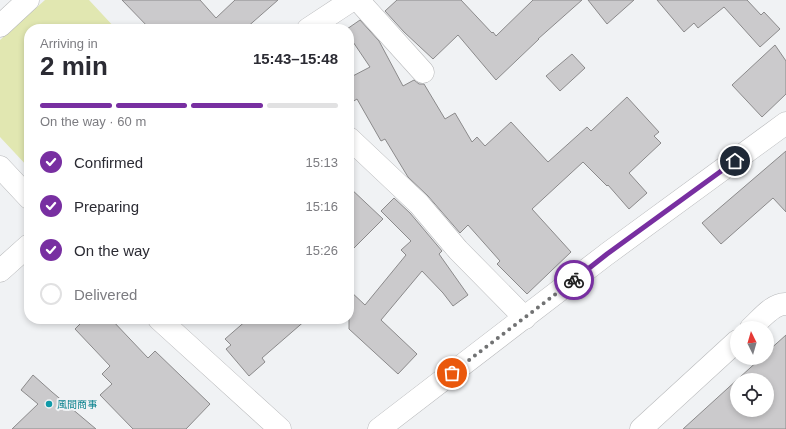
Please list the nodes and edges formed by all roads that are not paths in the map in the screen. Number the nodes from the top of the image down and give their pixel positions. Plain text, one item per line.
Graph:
1 (28, 0) edge
2 (352, 0) edge
3 (358, 0) edge
4 (316, 24) edge
5 (0, 26) edge
6 (422, 72) dead end
7 (786, 123) edge
8 (354, 143) edge
9 (0, 167) edge
10 (24, 193) edge
11 (24, 249) edge
12 (0, 271) edge
13 (786, 304) edge
14 (525, 318) junction
15 (759, 321) edge
16 (164, 324) edge
17 (730, 347) edge
18 (280, 429) edge
19 (380, 429) edge
20 (641, 429) edge

1 - 5 street
2 - 4 street
3 - 6 street
7 - 14 street
8 - 14 street
9 - 10 street
11 - 12 street
13 - 15 street
14 - 19 street
16 - 18 street
17 - 20 street

